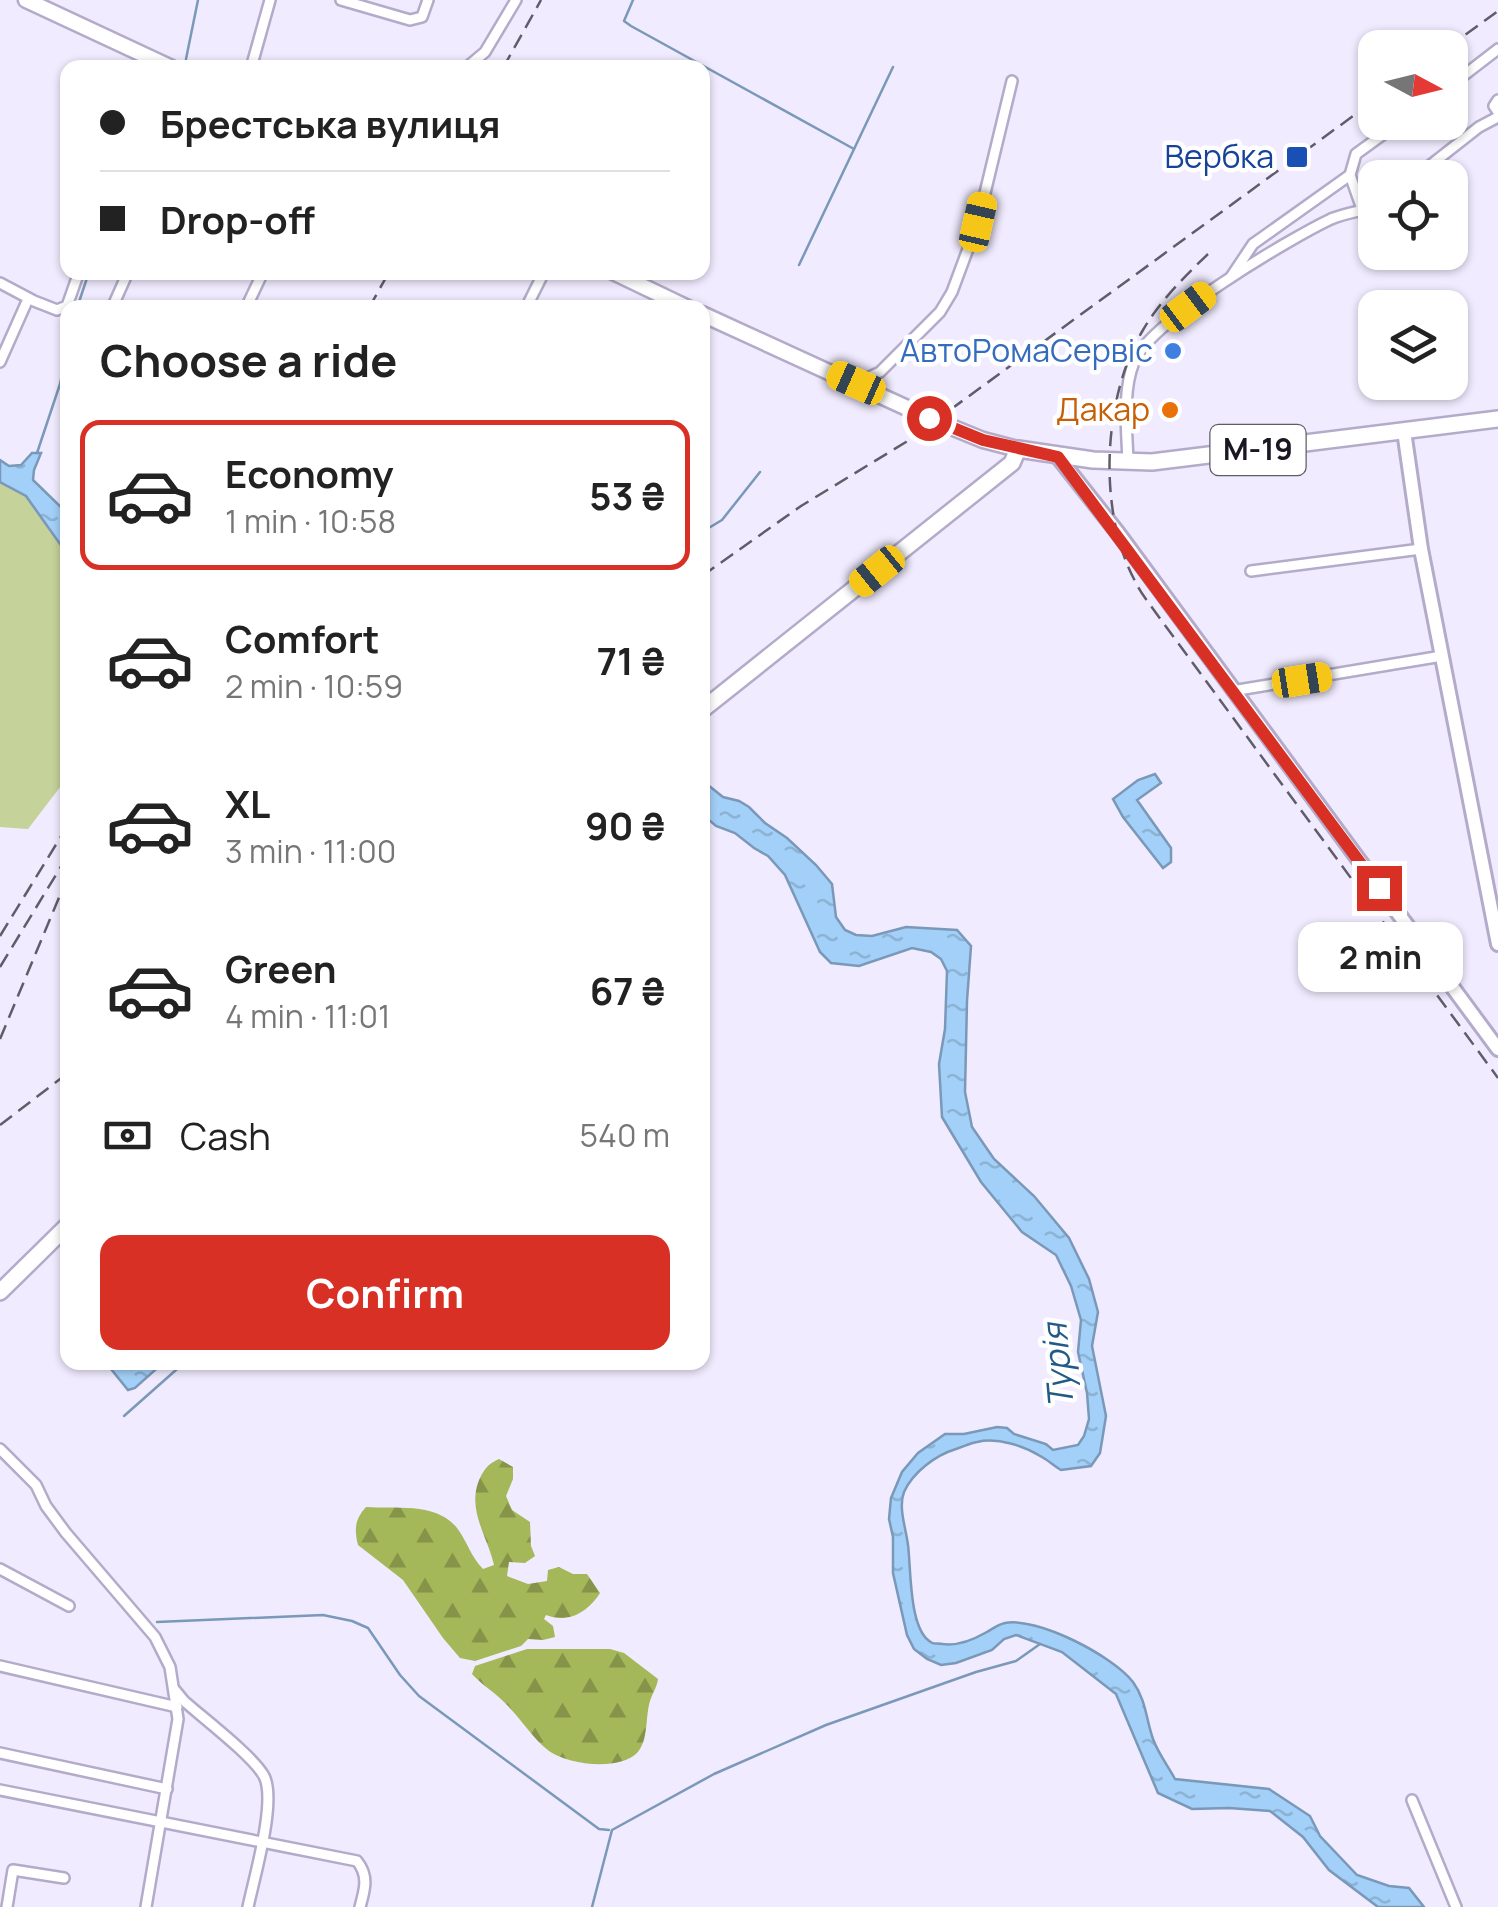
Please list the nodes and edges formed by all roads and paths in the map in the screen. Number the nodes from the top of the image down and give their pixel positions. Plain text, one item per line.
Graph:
1 (26, 0) edge
2 (270, 0) edge
3 (341, 0) edge
4 (428, 0) edge
5 (516, 0) edge
6 (1498, 49) edge
7 (155, 60) edge
8 (254, 60) edge
9 (475, 60) edge
10 (1468, 72) edge
11 (1012, 81) dead end
12 (1498, 100) edge
13 (1498, 115) edge
14 (1375, 140) edge
15 (1437, 160) edge
16 (1350, 175) junction
17 (1358, 198) edge
18 (1358, 210) edge
19 (1229, 279) junction
20 (629, 280) edge
21 (0, 283) edge
22 (28, 298) junction
23 (668, 300) edge
24 (60, 309) edge
25 (710, 318) edge
26 (0, 362) edge
27 (856, 383) junction
28 (1498, 418) edge
29 (1404, 431) junction
30 (1018, 450) junction
31 (1058, 457) junction
32 (1128, 462) junction
33 (1421, 549) junction
34 (1251, 571) dead end
35 (1442, 656) junction
36 (1232, 691) junction
37 (710, 704) edge
38 (1498, 944) edge
39 (1492, 1030) edge
40 (1498, 1049) edge
41 (60, 1233) edge
42 (0, 1292) edge
43 (0, 1449) edge
44 (0, 1568) edge
45 (69, 1606) dead end
46 (0, 1666) edge
47 (174, 1688) junction
48 (177, 1708) junction
49 (0, 1753) edge
50 (167, 1789) junction
51 (0, 1790) edge
52 (1412, 1800) dead end
53 (161, 1822) junction
54 (262, 1843) junction
55 (64, 1878) dead end
56 (7, 1907) edge
57 (146, 1907) edge
58 (248, 1907) edge
59 (360, 1907) edge
60 (1456, 1907) edge

1 - 7 main road
2 - 8 street
3 - 4 street
5 - 9 street
6 - 10 street
11 - 27 street
12 - 13 street
13 - 15 street
14 - 16 street
16 - 17 street
16 - 19 street
18 - 19 street
19 - 32 street
20 - 23 main road
21 - 22 street
22 - 24 street
22 - 26 street
25 - 27 main road
27 - 30 main road
28 - 29 highway, М-19
29 - 32 highway, М-19
29 - 33 main road
30 - 31 highway, М-19
30 - 37 highway
31 - 32 highway, М-19
31 - 36 main road
33 - 34 street
33 - 35 main road
35 - 36 street
35 - 38 main road
36 - 39 main road
39 - 40 main road
41 - 42 highway
43 - 47 street
44 - 45 street
46 - 48 street
47 - 48 street
47 - 54 street
48 - 50 street
49 - 50 street
50 - 53 street
51 - 53 street
52 - 60 street
53 - 54 street
53 - 57 street
54 - 58 street
54 - 59 street
55 - 56 street

